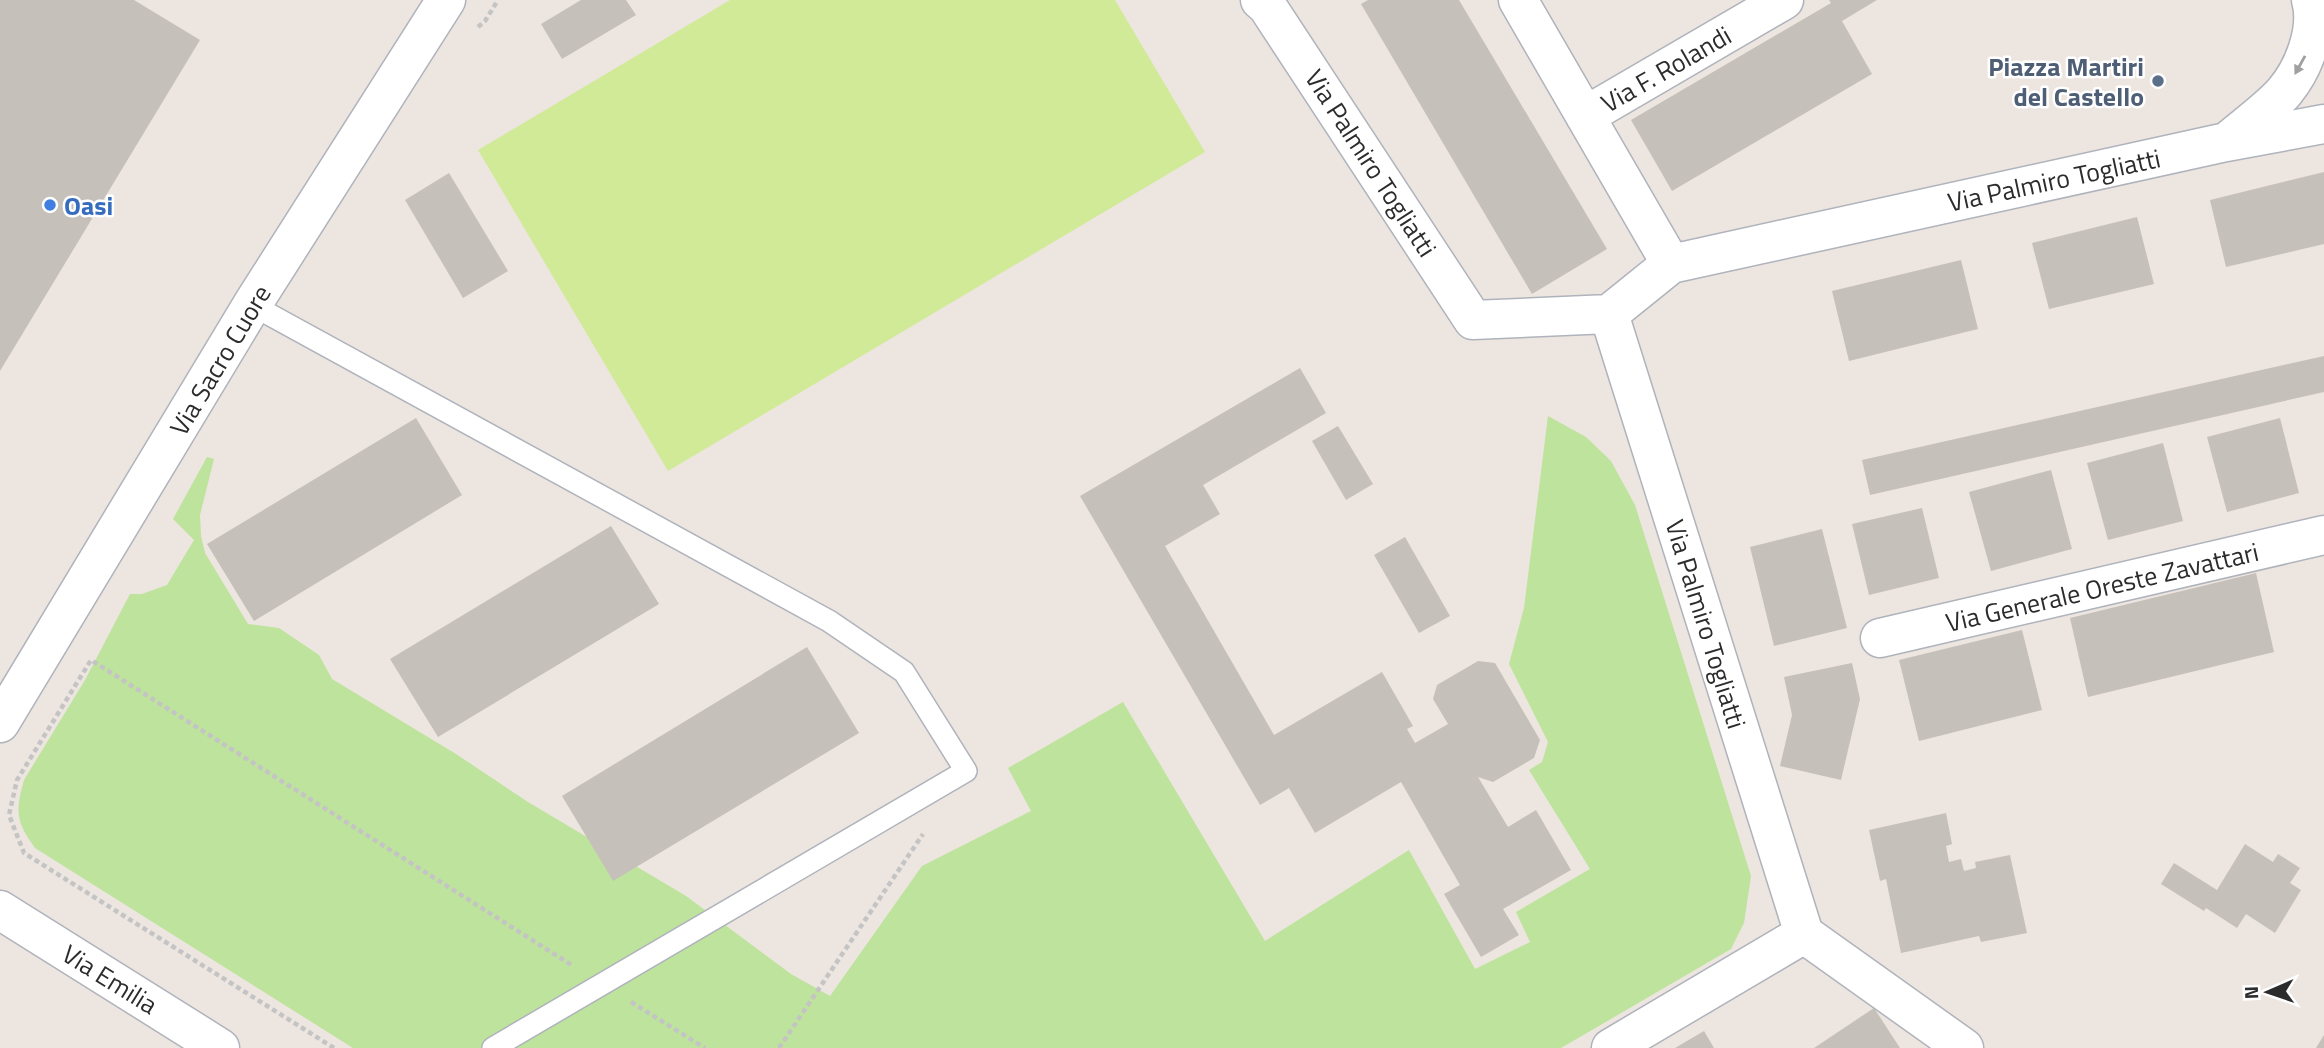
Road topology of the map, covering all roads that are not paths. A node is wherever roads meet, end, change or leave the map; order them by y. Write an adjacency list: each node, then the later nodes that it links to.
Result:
1 (446, 0): 10 (street, Via Sacro Cuore)
2 (1259, 0): 11 (street, Via Palmiro Togliatti)
3 (1518, 0): 6 (street, Via F. Rolandi)
4 (1784, 0): 6 (street, Via F. Rolandi)
5 (2311, 0): 8 (street, Via Palmiro Togliatti, one-way to 8)
6 (1585, 116): 9 (street, Via F. Rolandi)
7 (2324, 124): 8 (street, Via Palmiro Togliatti)
8 (2226, 142): 9 (street, Via Palmiro Togliatti)
9 (1671, 264): 11 (street, Via Palmiro Togliatti)
10 (253, 305): 14 (street, Via Sacro Cuore); 18 (lane)
11 (1609, 314): 16 (street, Via Palmiro Togliatti)
12 (2324, 535): 13 (street, Via Generale Oreste Zavattari)
13 (1880, 638)
14 (0, 723)
15 (0, 910): 17 (street, Via Emilia)
16 (1804, 934): 19 (street); 20 (street)
17 (220, 1048)
18 (493, 1048)
19 (1611, 1048)
20 (1964, 1048)

